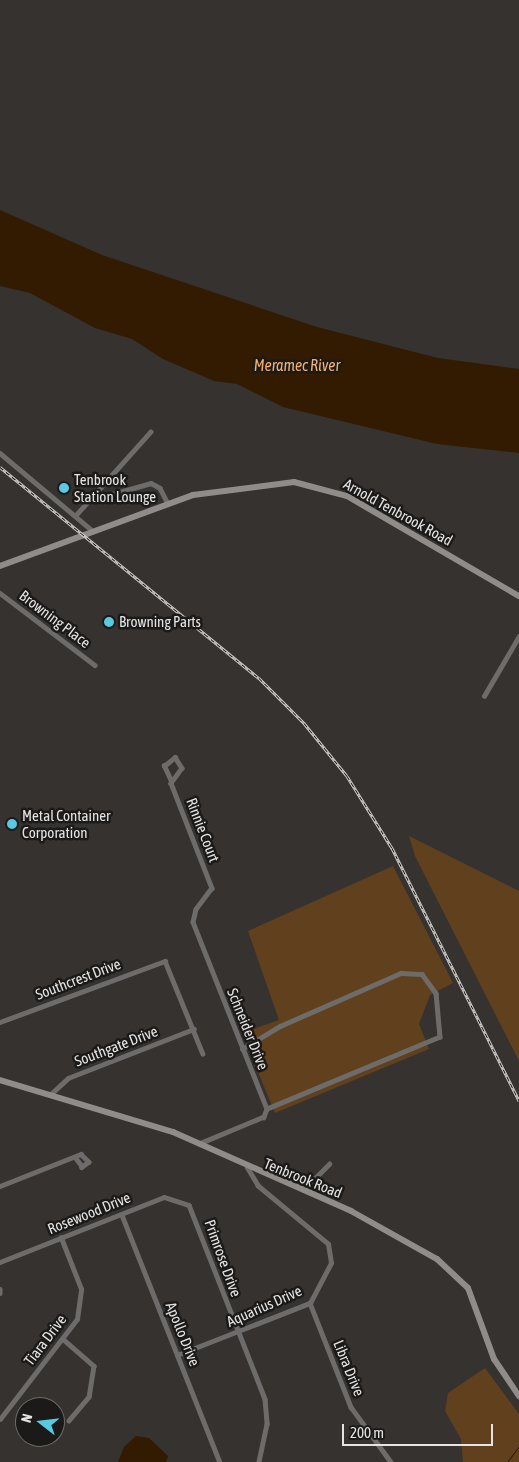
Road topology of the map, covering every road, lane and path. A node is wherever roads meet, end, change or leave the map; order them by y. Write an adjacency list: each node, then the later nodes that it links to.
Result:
1 (150, 432): 3 (street)
2 (0, 453): 5 (street)
3 (90, 500): 4 (street); 5 (street)
4 (168, 504): 6 (street, Arnold Tenbrook Road); 9 (street, Arnold Tenbrook Road)
5 (75, 516): 6 (street)
6 (93, 531): 7 (street, Arnold Tenbrook Road)
7 (0, 566)
8 (0, 593): 11 (street, Browning Place)
9 (519, 596)
10 (519, 636): 12 (street)
11 (95, 665)
12 (484, 696)
13 (171, 781): 13 (street, Rinnie Court); 14 (street, Rinnie Court)
14 (212, 888): 17 (street, Schneider Drive)
15 (0, 1022): 16 (street, Southcrest Drive)
16 (194, 1029): 18 (street); 20 (street, Southgate Drive)
17 (242, 1049): 21 (street, Schneider Drive); 21 (street)
18 (203, 1054)
19 (0, 1080): 20 (street, Tenbrook Road)
20 (52, 1094): 22 (street, Tenbrook Road)
21 (266, 1109): 22 (street)
22 (199, 1144): 25 (street, Tenbrook Road)
23 (76, 1159): 26 (street)
24 (329, 1164): 27 (street)
25 (247, 1168): 27 (street, Tenbrook Road); 32 (street, Aquarius Drive)
26 (0, 1186)
27 (303, 1190): 36 (street, Tenbrook Road)
28 (188, 1205): 29 (street, Rosewood Drive); 33 (street, Primrose Drive)
29 (122, 1215): 30 (street, Rosewood Drive); 35 (street, Apollo Drive)
30 (61, 1238): 31 (street, Rosewood Drive); 34 (street, Tiara Drive)
31 (0, 1262)
32 (310, 1303): 33 (street, Aquarius Drive); 41 (street, Libra Drive)
33 (236, 1333): 35 (street, Aquarius Drive); 40 (street, Primrose Drive)
34 (63, 1339): 37 (street, Tiara Drive); 38 (street)
35 (178, 1355): 39 (street, Apollo Drive)
36 (519, 1396)
37 (0, 1419)
38 (69, 1421)
39 (220, 1462)
40 (260, 1462)
41 (391, 1462)

